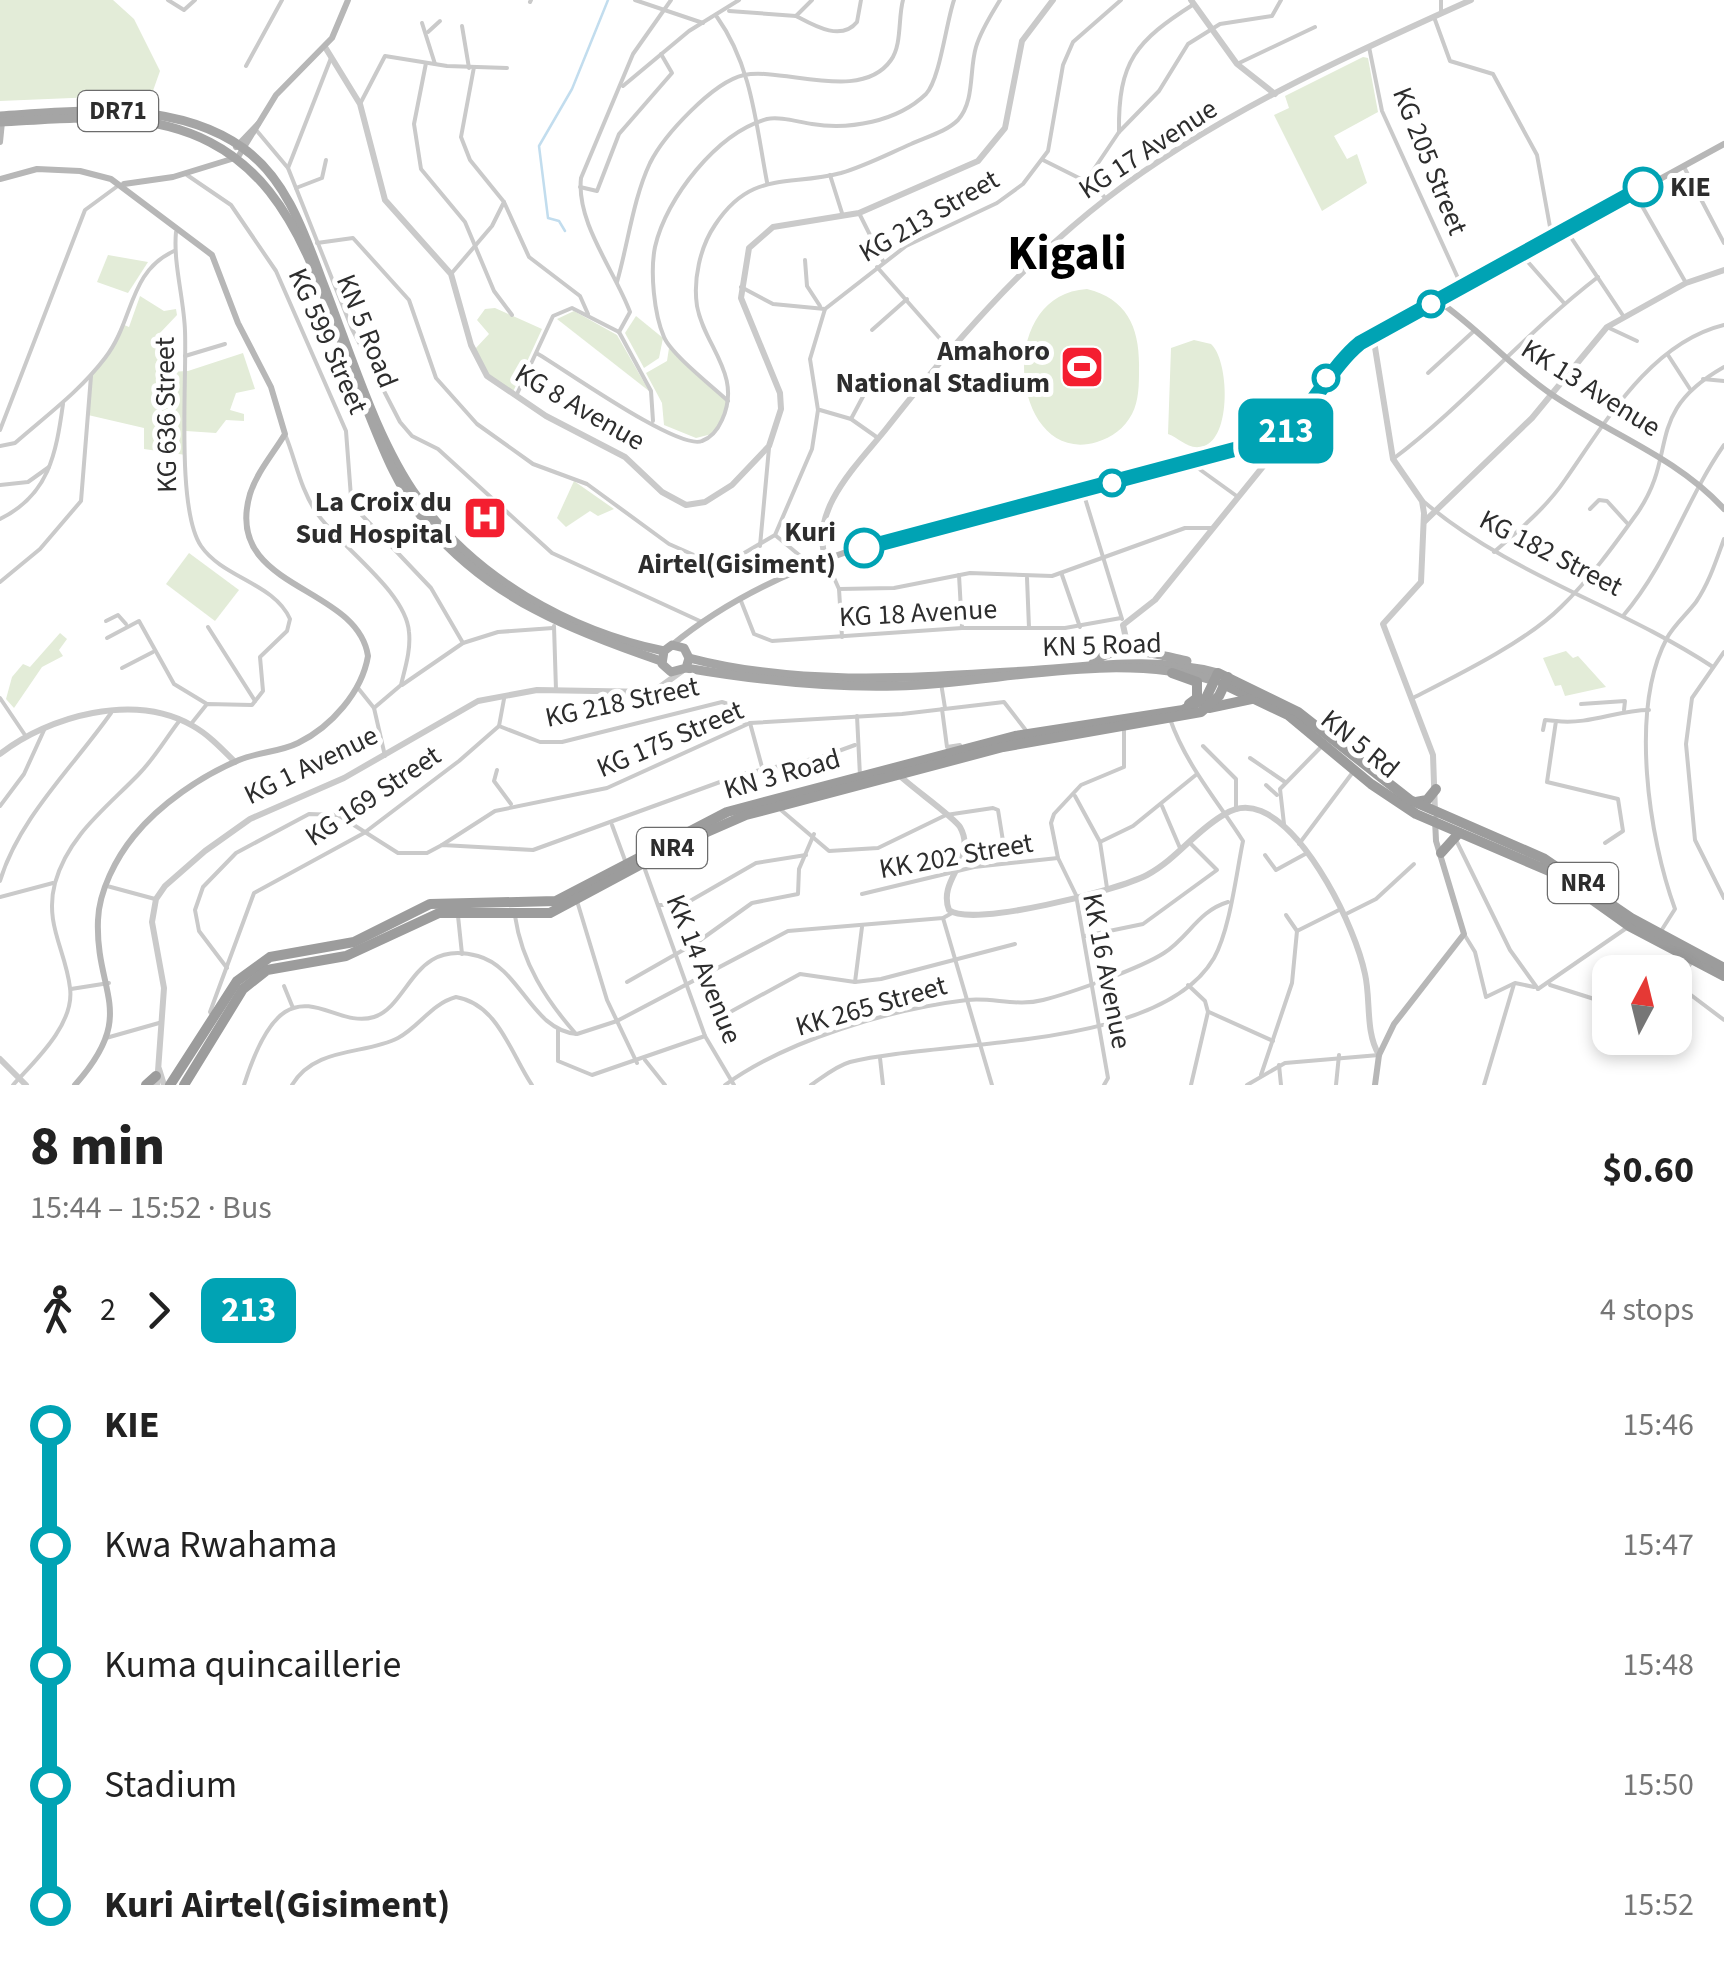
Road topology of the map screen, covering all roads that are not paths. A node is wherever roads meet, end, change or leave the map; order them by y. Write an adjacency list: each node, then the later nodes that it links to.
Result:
1 (168, 0): 2 (street)
2 (195, 0)
3 (282, 0): 38 (street)
4 (348, 0): 31 (main road)
5 (635, 0): 19 (street)
6 (671, 0): 19 (street)
7 (739, 0): 20 (street)
8 (812, 0): 22 (street)
9 (861, 0): 22 (street)
10 (903, 0): 41 (street)
11 (954, 0): 48 (street)
12 (1000, 0): 59 (street)
13 (1053, 0): 69 (street)
14 (1121, 0): 55 (street)
15 (1282, 0): 29 (street)
16 (1441, 0): 21 (street)
17 (1471, 0): 21 (street, KG 17 Avenue)
18 (1192, 2): 29 (street); 50 (street)
19 (663, 10): 26 (street); 43 (street)
20 (726, 11): 22 (street); 23 (street)
21 (1438, 15): 32 (street, KG 17 Avenue); 73 (street)
22 (796, 16)
23 (718, 17): 26 (street); 41 (street)
24 (440, 21): 30 (street)
25 (422, 24): 30 (street)
26 (702, 24): 33 (street)
27 (462, 26): 39 (street)
28 (1315, 27): 37 (street)
29 (1208, 28): 37 (street); 50 (street)
30 (428, 32): 36 (street)
31 (326, 47): 34 (street, KG 8 Avenue); 49 (main road)
32 (1369, 48): 44 (street, KG 17 Avenue); 89 (street, KG 205 Street)
33 (661, 54): 43 (street); 64 (street)
34 (331, 58): 46 (street, KG 8 Avenue); 57 (street)
35 (426, 63): 36 (street); 46 (street); 76 (street)
36 (435, 64): 39 (street)
37 (1236, 64): 42 (street)
38 (246, 66)
39 (471, 67): 40 (street); 68 (street)
40 (508, 68)
41 (745, 75): 48 (street); 86 (street)
42 (1259, 83): 44 (street); 45 (street)
43 (620, 88): 64 (street)
44 (1275, 94): 45 (street, KG 17 Avenue)
45 (1266, 100): 67 (street, KG 17 Avenue)
46 (360, 104): 84 (street, KG 8 Avenue)
47 (0, 120): 51 (main road); 53 (main road, KN 5 Road / DR71)
48 (758, 123): 62 (street); 119 (street)
49 (258, 127): 53 (main road); 57 (street)
50 (1120, 132): 61 (street)
51 (0, 142)
52 (1723, 147): 56 (main road)
53 (237, 152): 58 (main road); 81 (main road, KN 5 Road / DR71); 138 (main road, KN 5 Road / DR71)
54 (326, 160): 65 (street)
55 (1043, 160): 61 (street); 80 (street, KG 213 Street)
56 (1683, 166): 66 (main road); 74 (street)
57 (288, 168): 65 (street)
58 (184, 173): 63 (main road); 179 (street, KG 599 Street)
59 (830, 176): 62 (street); 70 (street)
60 (0, 179): 63 (main road)
61 (1086, 181): 67 (street)
62 (767, 182): 119 (street)
63 (123, 184): 72 (main road); 125 (street)
64 (580, 187): 86 (street)
65 (296, 188): 75 (street)
66 (1634, 192): 71 (main road); 87 (street)
67 (1106, 199): 105 (street, KG 17 Avenue)
68 (504, 202): 76 (street); 94 (street)
69 (859, 213): 70 (street); 80 (street)
70 (843, 218): 88 (street)
71 (1566, 230): 73 (main road); 85 (street)
72 (176, 232): 77 (street, KG 636 Street); 127 (main road)
73 (1552, 238): 78 (main road)
74 (1724, 242)
75 (317, 243): 81 (street); 153 (street)
76 (477, 245): 84 (street); 95 (street)
77 (174, 250): 107 (street, KG 636 Street); 112 (street)
78 (1521, 254): 89 (main road); 92 (street)
79 (805, 260): 93 (street)
80 (882, 261): 82 (street, KG 213 Street)
81 (322, 267): 138 (main road, KN 5 Road / DR71); 168 (street)
82 (876, 267): 90 (street); 93 (street, KG 213 Street)
83 (1724, 270): 87 (street)
84 (451, 274): 118 (street, KG 8 Avenue)
85 (1598, 278): 92 (street); 96 (street)
86 (618, 282): 101 (street)
87 (1686, 282): 96 (street)
88 (740, 286): 93 (street); 130 (street, KG 8 Avenue)
89 (1462, 287): 91 (main road)
90 (907, 299): 99 (street); 105 (street)
91 (1438, 300): 100 (main road, KK 13 Avenue); 102 (main road)
92 (1565, 304): 109 (street)
93 (823, 307): 121 (street)
94 (588, 314): 101 (street); 106 (street)
95 (512, 315)
96 (1624, 316): 98 (street)
97 (1724, 324): 108 (street)
98 (1607, 328): 103 (street); 117 (street)
99 (872, 330)
100 (1475, 330): 109 (main road, KK 13 Avenue); 111 (street)
101 (619, 332): 123 (street)
102 (1373, 335): 126 (main road); 134 (street, KG 182 Street)
103 (1637, 341)
104 (225, 344): 107 (street)
105 (950, 350): 128 (street, KG 17 Avenue)
106 (538, 354): 118 (street); 123 (street)
107 (185, 356): 201 (street, KG 636 Street)
108 (1668, 356): 115 (street); 124 (street)
109 (1504, 360): 117 (main road, KK 13 Avenue); 134 (street)
110 (1724, 367): 113 (street)
111 (1428, 372)
112 (91, 375): 120 (street); 161 (street)
113 (1704, 379): 114 (street); 115 (street)
114 (1724, 381)
115 (1690, 389): 132 (street)
116 (881, 394): 122 (street)
117 (1552, 395): 124 (main road, KK 13 Avenue); 146 (street)
118 (515, 397): 133 (street, KG 8 Avenue)
119 (728, 401): 123 (street)
120 (62, 404): 129 (street); 136 (street)
121 (818, 410): 122 (street); 151 (street)
122 (852, 420): 128 (street)
123 (653, 421)
124 (1601, 425): 132 (main road, KK 13 Avenue); 154 (street)
125 (0, 430)
126 (1285, 432): 135 (main road); 142 (street)
127 (285, 434): 193 (street); 195 (main road)
128 (878, 438): 155 (street, KG 17 Avenue)
129 (0, 446)
130 (769, 446): 133 (street, KG 8 Avenue); 137 (street)
131 (1724, 447): 139 (street)
132 (1657, 456): 139 (main road, KK 13 Avenue); 149 (street)
133 (758, 458): 137 (street)
134 (1393, 459): 143 (street, KG 182 Street)
135 (1192, 462): 141 (main road); 142 (street)
136 (52, 464): 140 (street); 147 (street)
137 (766, 465): 153 (street)
138 (403, 482): 169 (main road, KN 5 Road / DR71); 181 (main road, KN 5 Road / DR71)
139 (1699, 484): 145 (main road, KK 13 Avenue); 165 (street)
140 (0, 485)
141 (1082, 490): 155 (main road); 156 (street)
142 (1238, 497): 150 (street)
143 (1422, 501): 146 (street, KG 182 Street); 148 (street)
144 (1590, 509): 149 (street)
145 (1724, 509)
146 (1434, 511): 148 (street); 154 (street, KG 182 Street)
147 (0, 519)
148 (1424, 522): 200 (street)
149 (1628, 524): 163 (street)
150 (1211, 528): 156 (street); 167 (street)
151 (775, 535): 153 (street); 157 (street)
152 (1724, 539): 178 (street)
153 (760, 546)
154 (1494, 552): 163 (street, KG 182 Street)
155 (826, 559): 157 (main road); 162 (street)
156 (1104, 560): 158 (street); 167 (street)
157 (810, 564): 164 (main road)
158 (1062, 574): 160 (street); 171 (street)
159 (960, 575): 160 (street); 162 (street); 173 (street)
160 (1027, 578): 174 (street)
161 (0, 582)
162 (839, 589): 176 (street)
163 (1571, 595): 165 (street, KG 182 Street); 200 (street)
164 (741, 602): 168 (main road); 176 (street, KG 18 Avenue)
165 (1623, 616): 178 (street, KG 182 Street)
166 (106, 620): 170 (street)
167 (1122, 621): 171 (street, KG 18 Avenue); 182 (street)
168 (702, 622): 175 (main road)
169 (554, 625): 179 (street); 181 (main road, KN 5 Road / DR71); 196 (street)
170 (127, 626): 177 (street); 180 (street)
171 (1080, 627): 174 (street, KG 18 Avenue)
172 (208, 628): 201 (street)
173 (962, 628): 174 (street, KG 18 Avenue); 176 (street, KG 18 Avenue)
174 (1029, 629)
175 (688, 632): 181 (main road); 184 (main road)
176 (842, 637)
177 (107, 638)
178 (1667, 639): 186 (street, KG 182 Street); 209 (street)
179 (463, 642): 193 (street)
180 (155, 651): 187 (street); 202 (street)
181 (665, 652): 184 (main road, DR71); 189 (main road)
182 (1129, 652): 185 (main road); 188 (main road)
183 (1724, 652): 186 (street)
184 (686, 662): 185 (main road, KN 5 Road); 189 (main road); 192 (main road, KN 5 Road); 194 (street)
185 (1093, 663): 188 (main road, KN 5 Road)
186 (1713, 666): 280 (street)
187 (122, 668)
188 (1203, 669): 191 (main road, KN 5 Road)
189 (667, 670): 194 (street)
190 (1172, 672): 191 (main road); 192 (main road, KN 5 Road); 207 (highway)
191 (1222, 679): 199 (highway, KN 5 Road / NR4); 205 (highway); 207 (highway); 242 (highway, KN 5 Road / NR4)
192 (941, 683): 206 (street)
193 (401, 685): 204 (street)
194 (666, 686): 196 (street, KG 1 Avenue)
195 (357, 687): 204 (street); 230 (main road)
196 (556, 690): 197 (street, KG 1 Avenue)
197 (504, 694): 218 (street); 228 (street, KG 1 Avenue)
198 (0, 698): 221 (street)
199 (1257, 698): 205 (highway, KN 3 Road); 223 (highway, KN 5 Rd / NR4)
200 (1410, 700): 239 (street)
201 (255, 701): 202 (street)
202 (206, 704): 215 (street)
203 (1581, 704): 208 (street)
204 (374, 708): 228 (street)
205 (1208, 708): 212 (highway, KN 3 Road / NR4)
206 (943, 709): 211 (street, KG 175 Street); 222 (street, KG 175 Street); 226 (street)
207 (1182, 710): 222 (highway, KN 3 Road / NR4)
208 (1624, 710): 209 (street); 214 (street)
209 (1650, 710): 294 (street)
210 (111, 712): 213 (street); 217 (street); 273 (street)
211 (857, 716): 216 (street, KG 175 Street); 224 (street)
212 (1170, 719): 219 (highway, KN 3 Road / NR4); 234 (street)
213 (180, 720): 215 (street); 274 (street)
214 (1556, 721): 220 (street); 259 (street)
215 (191, 724): 230 (street)
216 (748, 724): 218 (street, KG 218 Street); 231 (street); 243 (street, KG 175 Street)
217 (46, 726): 221 (street); 244 (street)
218 (499, 726): 254 (street, KG 169 Street)
219 (1124, 729): 222 (highway, KN 3 Road / NR4); 241 (street)
220 (1542, 730)
221 (25, 735): 227 (street)
222 (1029, 737): 226 (highway, KN 3 Road / NR4); 235 (highway, KN 3 Road / NR4)
223 (1324, 744): 233 (highway, KN 5 Rd / NR4); 237 (street)
224 (856, 745): 231 (street); 236 (street)
225 (1203, 746): 247 (street)
226 (961, 749): 236 (highway, KN 3 Road / NR4)
227 (0, 754)
228 (385, 756): 281 (street, KG 1 Avenue)
229 (1250, 758): 237 (street)
230 (235, 762): 275 (main road)
231 (763, 768): 252 (street)
232 (497, 770): 243 (street)
233 (1354, 770): 251 (highway, KN 5 Rd / NR4); 261 (street)
234 (1198, 774): 245 (street); 248 (street)
235 (898, 775): 246 (highway, KN 3 Road / NR4); 249 (street)
236 (860, 776): 250 (highway, KN 3 Road / NR4)
237 (1285, 782): 240 (street)
238 (1266, 785): 240 (street)
239 (1436, 789): 242 (highway); 251 (street)
240 (1278, 795): 253 (street)
241 (1075, 796): 258 (street); 268 (street, KK 16 Avenue)
242 (1415, 802): 251 (highway, KN 5 Rd / NR4)
243 (512, 804): 262 (street, KG 175 Street)
244 (0, 806)
245 (1162, 806): 258 (street); 263 (street)
246 (778, 807): 250 (highway, KN 3 Road / NR4); 256 (street)
247 (1236, 810): 248 (street); 253 (street)
248 (1226, 813): 260 (street); 283 (street)
249 (946, 814): 256 (street); 257 (street); 272 (street)
250 (730, 816): 269 (highway, KN 3 Road / NR4); 270 (highway, KN 3 Road / NR4)
251 (1435, 818): 255 (highway, NR4); 267 (main road); 294 (highway, NR4)
252 (612, 825): 262 (street); 269 (street)
253 (1285, 829): 261 (street)
254 (364, 833): 262 (street); 302 (street, KG 169 Street); 302 (street)
255 (1461, 833): 267 (highway); 291 (highway, NR4); 315 (street)
256 (814, 834): 265 (street)
257 (1003, 840)
258 (1100, 842): 276 (street)
259 (1605, 843)
260 (1191, 844): 263 (street); 295 (street)
261 (1299, 844): 264 (street)
262 (442, 845)
263 (1181, 852): 276 (street)
264 (1307, 853): 266 (street); 286 (street)
265 (806, 855): 284 (street); 298 (street)
266 (1265, 855)
267 (1437, 855): 293 (main road)
268 (1058, 858): 272 (street, KK 202 Street); 278 (street, KK 16 Avenue)
269 (626, 863): 322 (highway, KN 3 Road / NR4)
270 (643, 864): 282 (highway, KN 3 Road / NR4); 284 (street, KK 14 Avenue)
271 (1414, 864): 286 (street)
272 (956, 872): 277 (street, KK 202 Street); 287 (street)
273 (0, 882)
274 (55, 882): 279 (street); 316 (street)
275 (107, 886): 281 (street); 309 (main road)
276 (1106, 890): 278 (street)
277 (862, 894)
278 (1076, 895): 287 (street); 295 (street, KK 16 Avenue)
279 (0, 897)
280 (1724, 898)
281 (156, 900): 325 (street)
282 (577, 901): 289 (highway, KN 3 Road / NR4); 324 (street)
283 (1228, 902): 308 (street, KK 265 Street); 314 (street)
284 (655, 906): 298 (street, KK 14 Avenue)
285 (456, 911): 289 (highway, KN 3 Road / NR4); 297 (street); 322 (highway, KN 3 Road / NR4)
286 (1343, 912): 292 (street); 334 (street)
287 (948, 913): 290 (street); 299 (street)
288 (1286, 915): 292 (street)
289 (515, 916): 328 (street)
290 (862, 926): 305 (street); 307 (street)
291 (1629, 926): 300 (highway, NR4); 312 (street)
292 (1297, 931): 331 (street)
293 (1464, 934): 310 (street); 334 (main road)
294 (1659, 935): 303 (highway, NR4)
295 (1084, 936): 308 (street, KK 16 Avenue)
296 (1015, 944): 299 (street)
297 (462, 954): 320 (street); 327 (street)
298 (674, 955): 306 (street); 311 (street, KK 14 Avenue)
299 (954, 959): 307 (street); 319 (street)
300 (1694, 960): 301 (street); 304 (highway, NR4)
301 (1692, 962)
302 (227, 968): 322 (street, KG 169 Street)
303 (1724, 968)
304 (1724, 976)
305 (696, 978): 307 (street); 311 (street)
306 (628, 982)
307 (855, 982)
308 (1088, 982): 319 (street, KK 265 Street); 326 (street, KK 16 Avenue)
309 (109, 983): 316 (street); 330 (main road)
310 (1514, 983): 315 (street); 363 (street)
311 (686, 984): 324 (street); 329 (street, KK 14 Avenue)
312 (1550, 985): 315 (street); 318 (street)
313 (284, 986): 320 (street)
314 (1188, 986): 321 (street); 326 (street)
315 (1538, 989)
316 (71, 990): 342 (street)
317 (1692, 996): 323 (street)
318 (1592, 998)
319 (969, 999): 332 (street); 344 (street, KK 265 Street)
320 (293, 1008): 349 (street)
321 (1208, 1012): 331 (street); 358 (street)
322 (217, 1019): 339 (highway, KN 3 Road / NR4)
323 (1724, 1020)
324 (617, 1021): 328 (street); 338 (street)
325 (161, 1022): 330 (street); 343 (street)
326 (1097, 1024): 332 (street); 357 (street, KK 16 Avenue)
327 (558, 1030): 328 (street); 338 (street)
328 (577, 1034)
329 (704, 1036): 337 (street); 344 (street, KK 14 Avenue)
330 (106, 1038): 346 (main road)
331 (1272, 1041): 341 (street)
332 (980, 1043): 335 (street); 356 (street)
333 (1339, 1056): 334 (street); 340 (street); 361 (street)
334 (1378, 1056): 362 (main road)
335 (880, 1058): 354 (street); 355 (street)
336 (0, 1060): 342 (street)
337 (646, 1060): 338 (street); 352 (street)
338 (636, 1063)
339 (190, 1065): 343 (highway, NR4); 348 (highway, NR4)
340 (1278, 1065): 341 (street); 360 (street)
341 (1262, 1075): 359 (street)
342 (16, 1082): 345 (street)
343 (162, 1083): 347 (highway)
344 (732, 1083): 353 (street, KK 265 Street)
345 (26, 1085)
346 (75, 1085)
347 (146, 1085)
348 (184, 1085)
349 (244, 1085)
350 (292, 1085): 351 (street)
351 (532, 1085)
352 (665, 1085)
353 (724, 1085)
354 (811, 1085)
355 (883, 1085)
356 (992, 1085)
357 (1104, 1085)
358 (1191, 1085)
359 (1247, 1085)
360 (1280, 1085)
361 (1336, 1085)
362 (1374, 1085)
363 (1484, 1085)

